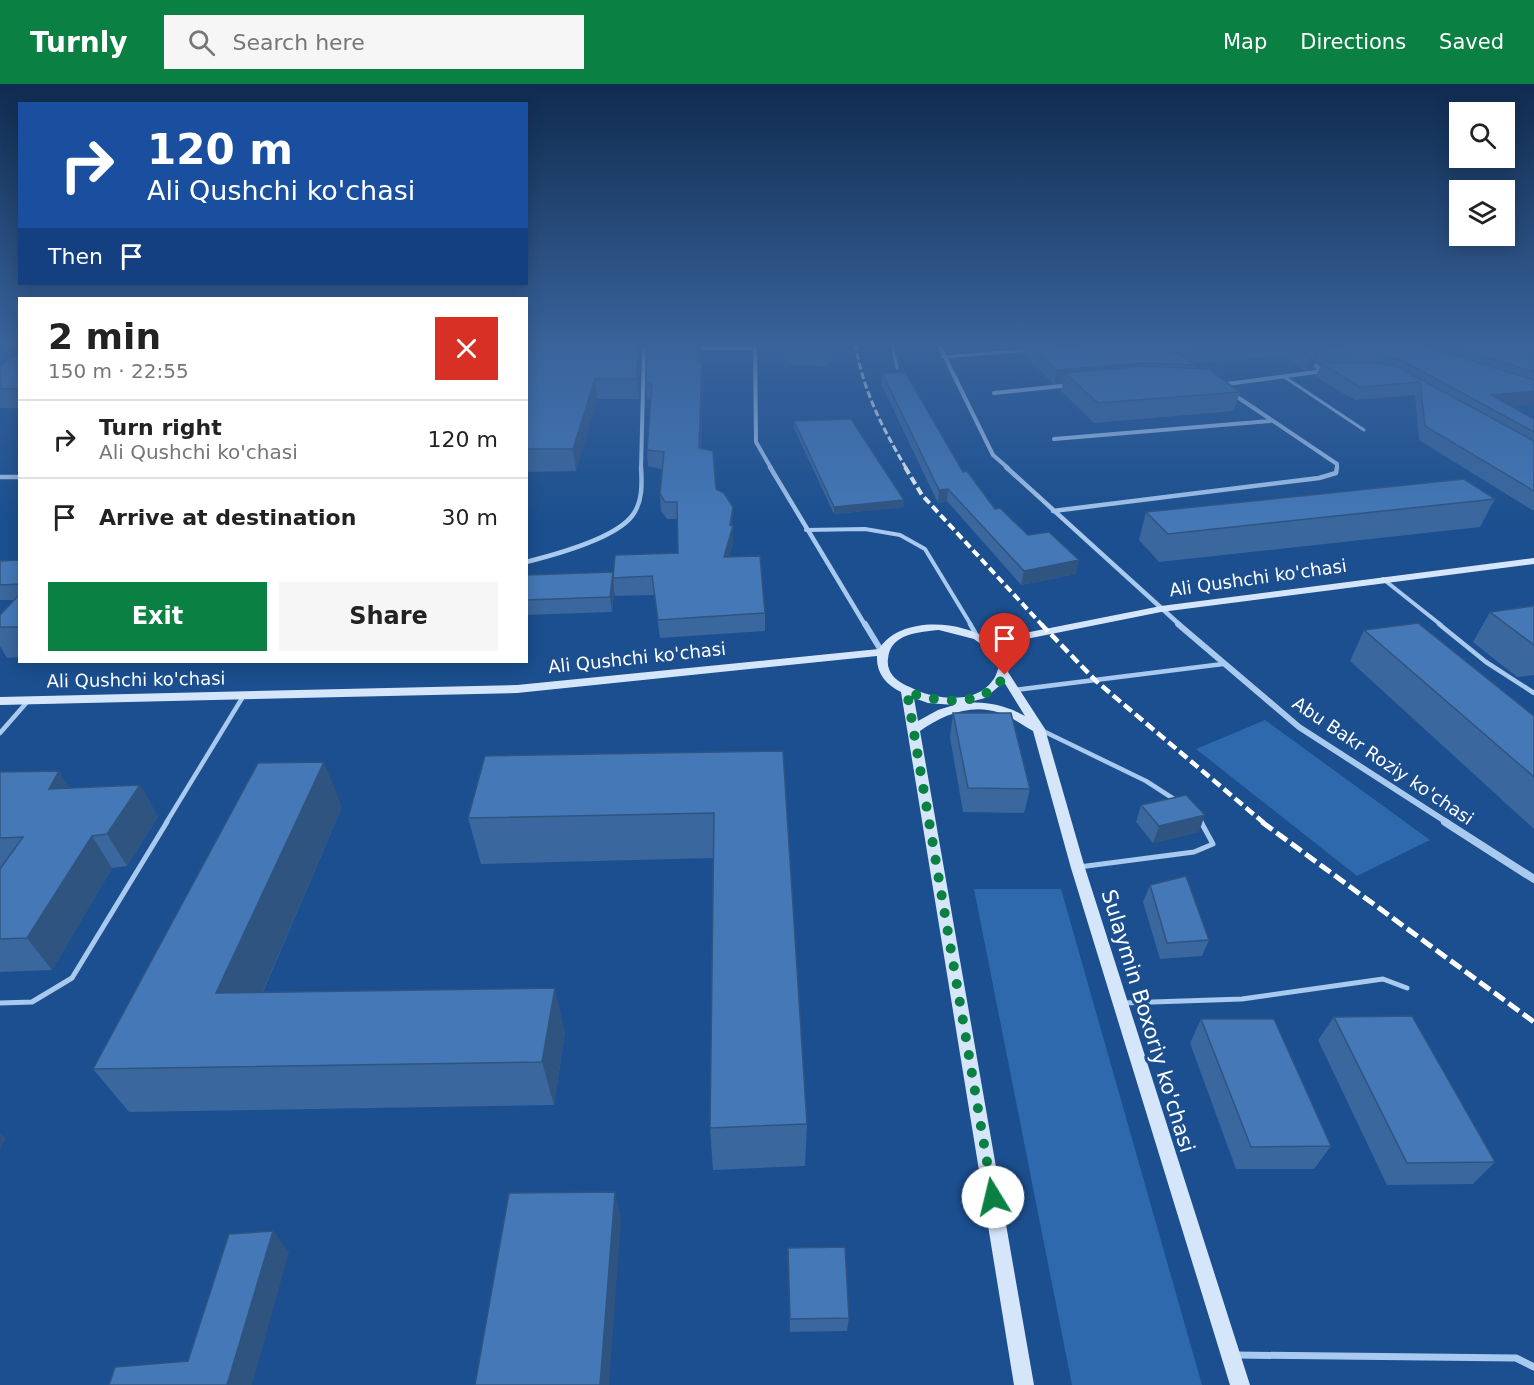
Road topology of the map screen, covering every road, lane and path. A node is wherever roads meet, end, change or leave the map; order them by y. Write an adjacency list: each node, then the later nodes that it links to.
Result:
1 (642, 404): 13 (street)
2 (755, 404): 12 (street)
3 (967, 404): 11 (street, Abu Bakr Roziy ko'chasi)
4 (1246, 404): 6 (street)
5 (1325, 404): 7 (lane)
6 (1270, 421): 8 (street); 11 (street)
7 (1364, 430)
8 (1054, 439)
9 (0, 477): 10 (street)
10 (18, 477)
11 (1053, 511): 16 (street, Abu Bakr Roziy ko'chasi)
12 (806, 530): 17 (lane); 19 (street)
13 (528, 561)
14 (1534, 561): 15 (main road, Ali Qushchi ko'chasi)
15 (1383, 579): 16 (main road, Ali Qushchi ko'chasi); 24 (lane)
16 (1161, 609): 18 (main road, Ali Qushchi ko'chasi); 20 (street, Abu Bakr Roziy ko'chasi)
17 (977, 636): 18 (main road); 19 (main road)
18 (989, 643): 21 (main road)
19 (882, 652): 23 (main road); 25 (main road, Ali Qushchi ko'chasi)
20 (1223, 664): 22 (lane); 34 (street, Abu Bakr Roziy ko'chasi)
21 (1005, 675): 22 (main road, Sulaymin Boxoriy ko'chasi); 23 (main road)
22 (1013, 690): 29 (main road, Sulaymin Boxoriy ko'chasi)
23 (907, 692): 28 (main road)
24 (1534, 693)
25 (244, 695): 26 (main road, Ali Qushchi ko'chasi); 36 (lane)
26 (28, 700): 27 (main road, Ali Qushchi ko'chasi); 30 (lane)
27 (0, 701)
28 (914, 729): 29 (main road); 40 (main road)
29 (1039, 729): 31 (lane); 33 (main road, Sulaymin Boxoriy ko'chasi)
30 (0, 733)
31 (1180, 803)
32 (1197, 813): 33 (lane)
33 (1078, 868): 37 (main road, Sulaymin Boxoriy ko'chasi)
34 (1534, 879)
35 (1407, 988): 37 (lane)
36 (0, 1003)
37 (1120, 1003): 38 (main road, Sulaymin Boxoriy ko'chasi)
38 (1230, 1355): 39 (lane); 41 (main road, Sulaymin Boxoriy ko'chasi)
39 (1534, 1367)
40 (1024, 1385)
41 (1240, 1385)

